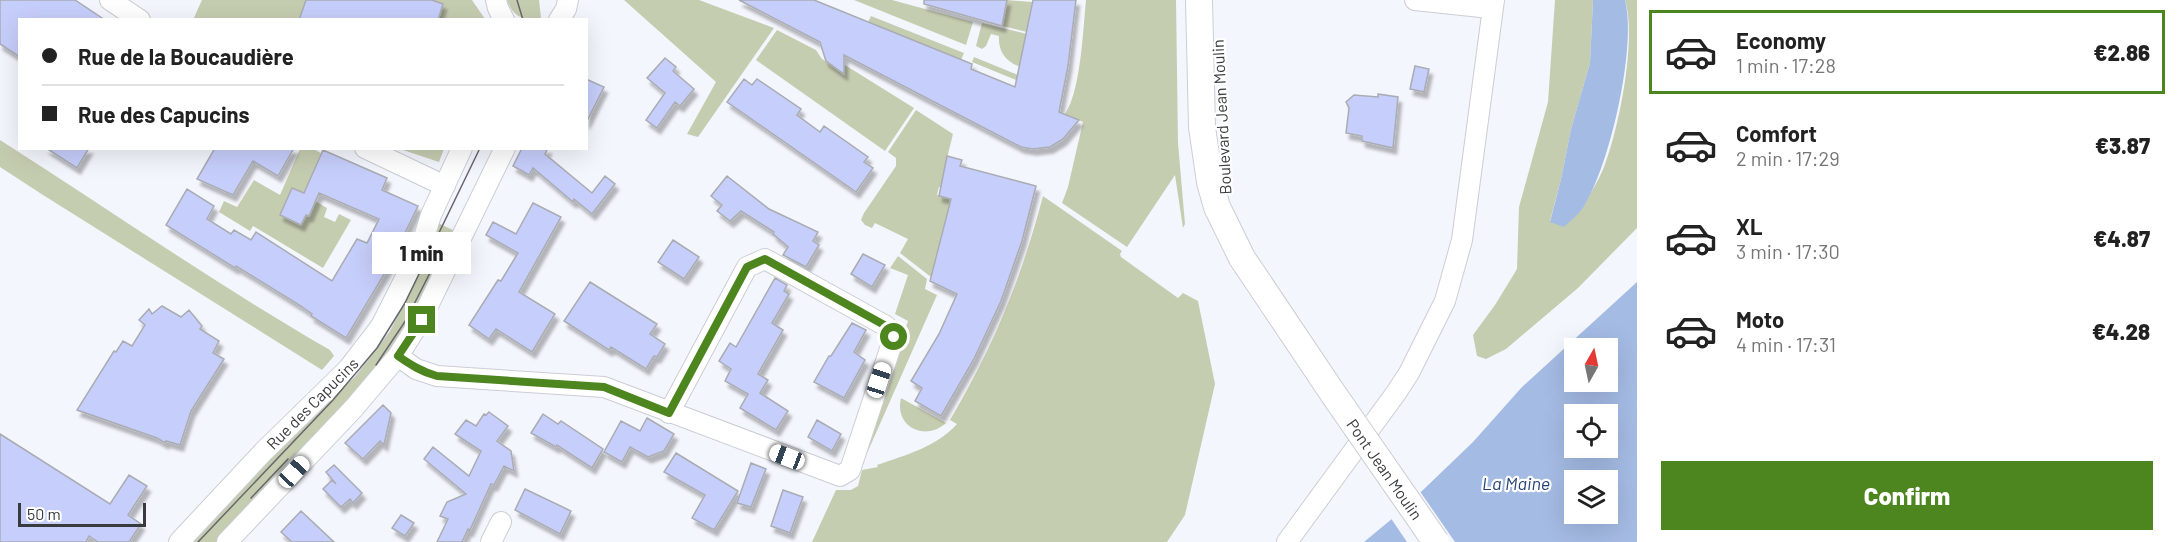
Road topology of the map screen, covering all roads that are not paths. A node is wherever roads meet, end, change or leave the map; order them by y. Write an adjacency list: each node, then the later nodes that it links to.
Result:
1 (111, 0): 8 (street)
2 (496, 0): 9 (street)
3 (568, 0): 10 (street)
4 (1199, 0): 15 (main road, Boulevard Jean Moulin)
5 (1216, 0): 15 (main road, Boulevard Jean Moulin)
6 (1415, 0): 7 (street)
7 (1494, 3): 23 (street)
8 (138, 18)
9 (503, 18)
10 (560, 18)
11 (369, 150): 14 (street)
12 (461, 150): 14 (street, Rue des Capucins)
13 (504, 150): 16 (street, Rue des Capucins)
14 (445, 186): 21 (street, Rue des Capucins)
15 (1230, 234): 17 (main road, Boulevard Jean Moulin)
16 (398, 356): 18 (street); 20 (street, Rue des Capucins)
17 (1334, 395): 24 (main road, Pont Jean Moulin, bridge)
18 (669, 413): 18 (street)
19 (501, 522): 22 (street)
20 (234, 540)
21 (179, 542)
22 (491, 542)
23 (1287, 542)
24 (1436, 542)

